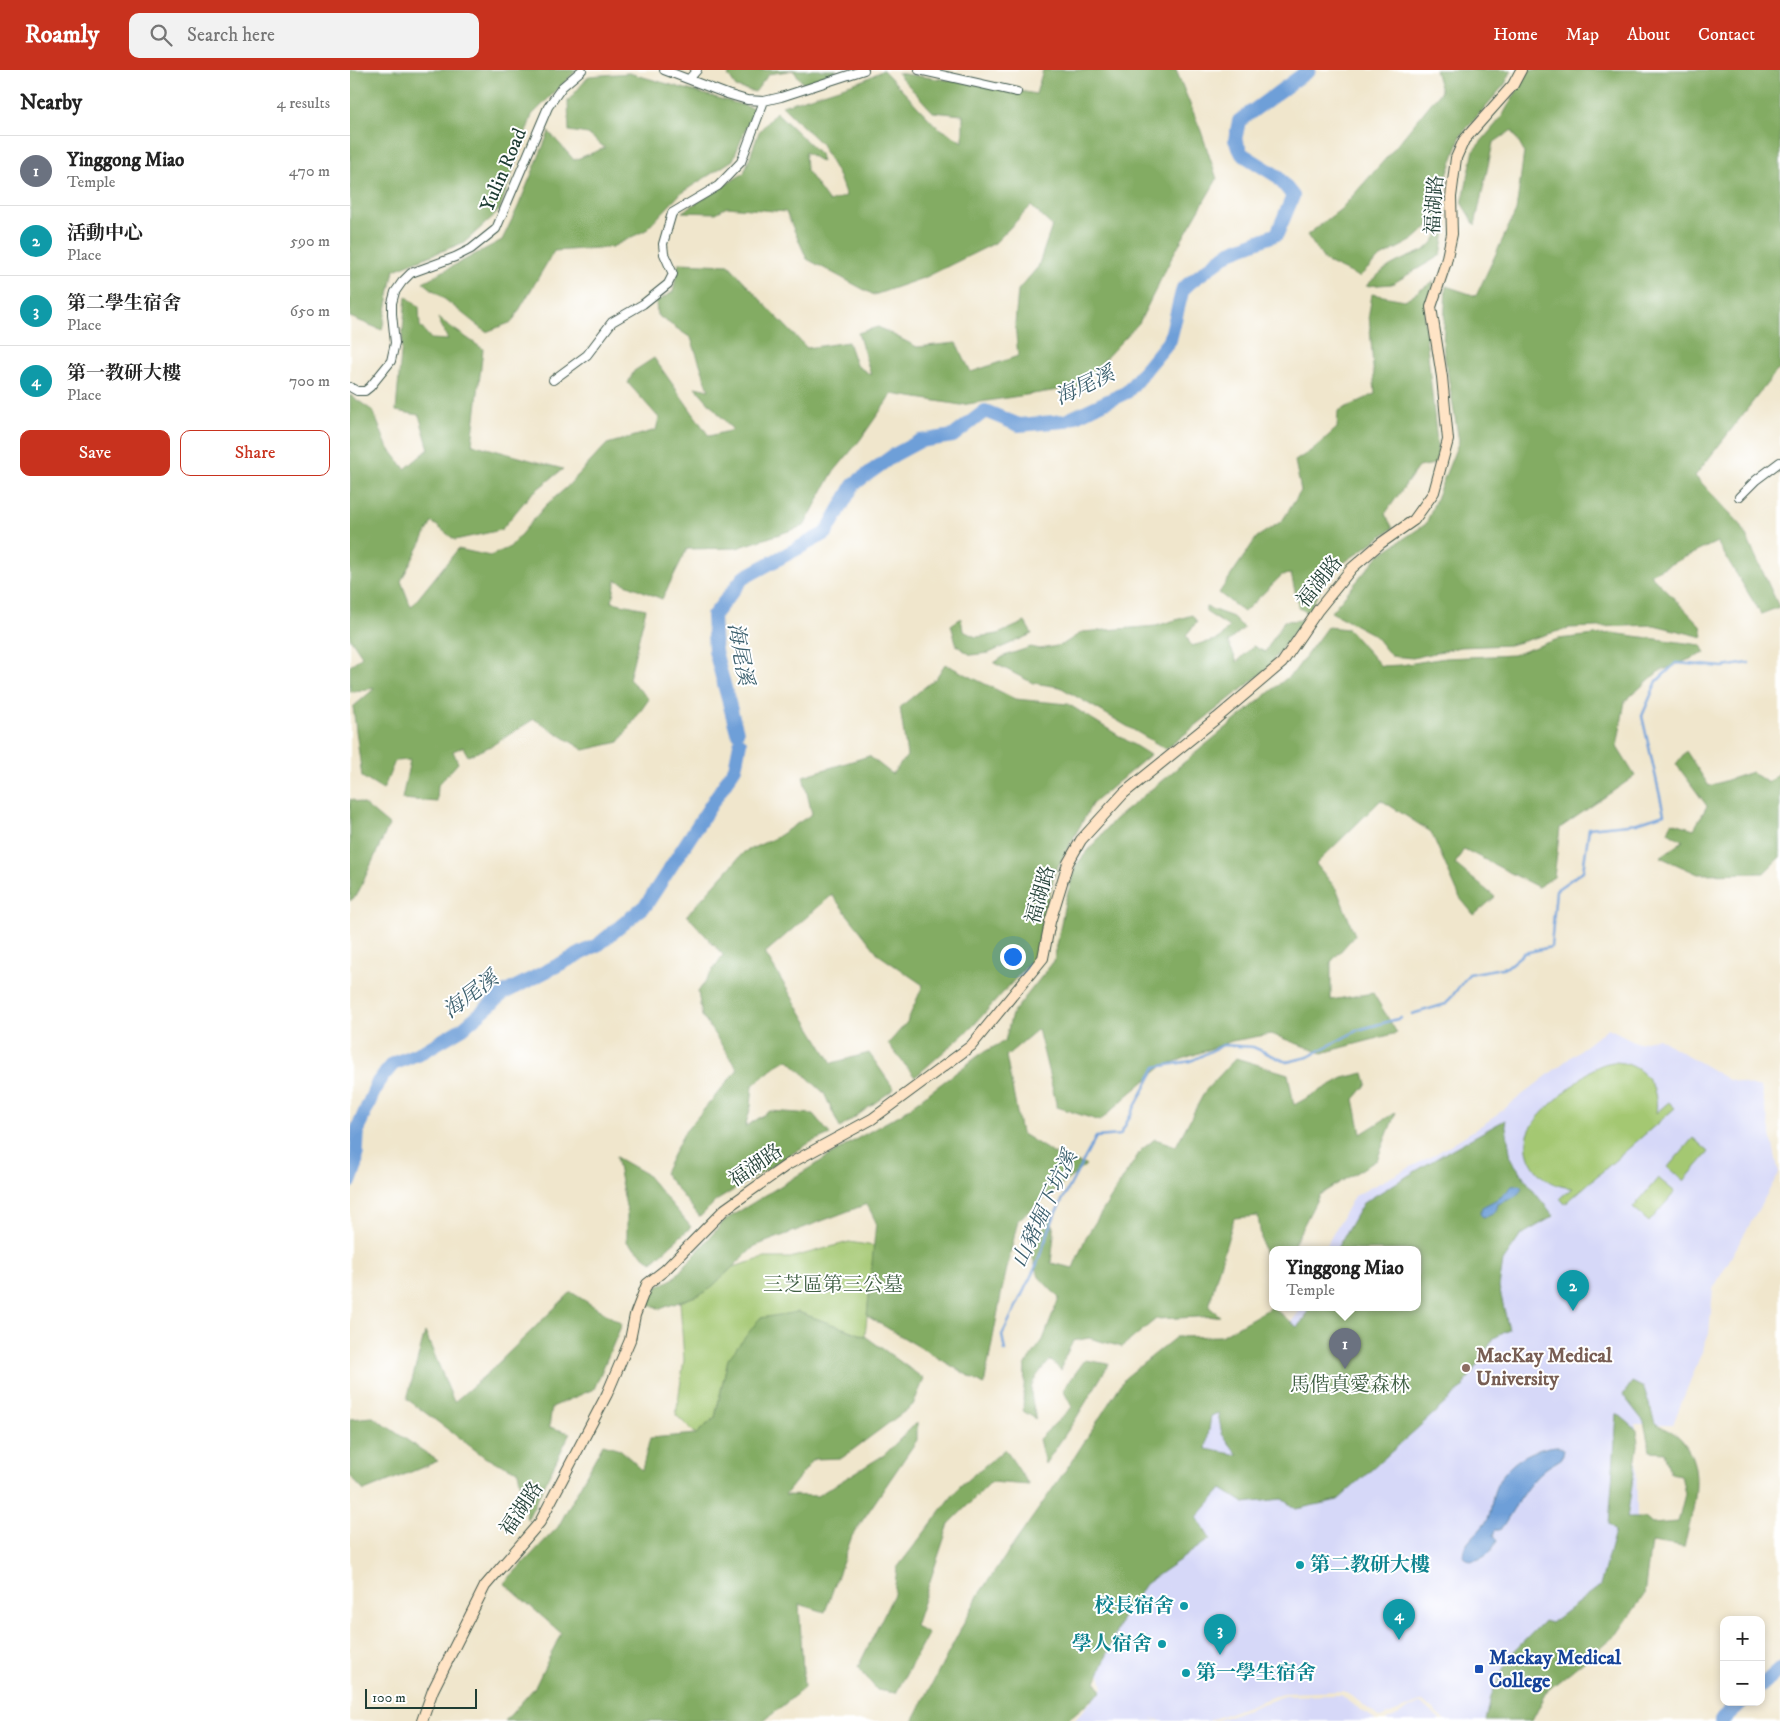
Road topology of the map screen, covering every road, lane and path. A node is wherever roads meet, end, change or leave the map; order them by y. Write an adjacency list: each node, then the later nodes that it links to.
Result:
1 (582, 70): 11 (street, Yulin Road)
2 (664, 70): 7 (street)
3 (697, 70): 7 (street)
4 (864, 70): 9 (street)
5 (919, 70): 8 (street)
6 (1521, 70): 14 (street, 福湖路)
7 (689, 78): 9 (street)
8 (1017, 92)
9 (764, 101): 10 (street)
10 (554, 380)
11 (350, 387)
12 (1780, 462): 13 (street)
13 (1739, 497)
14 (422, 1721)

